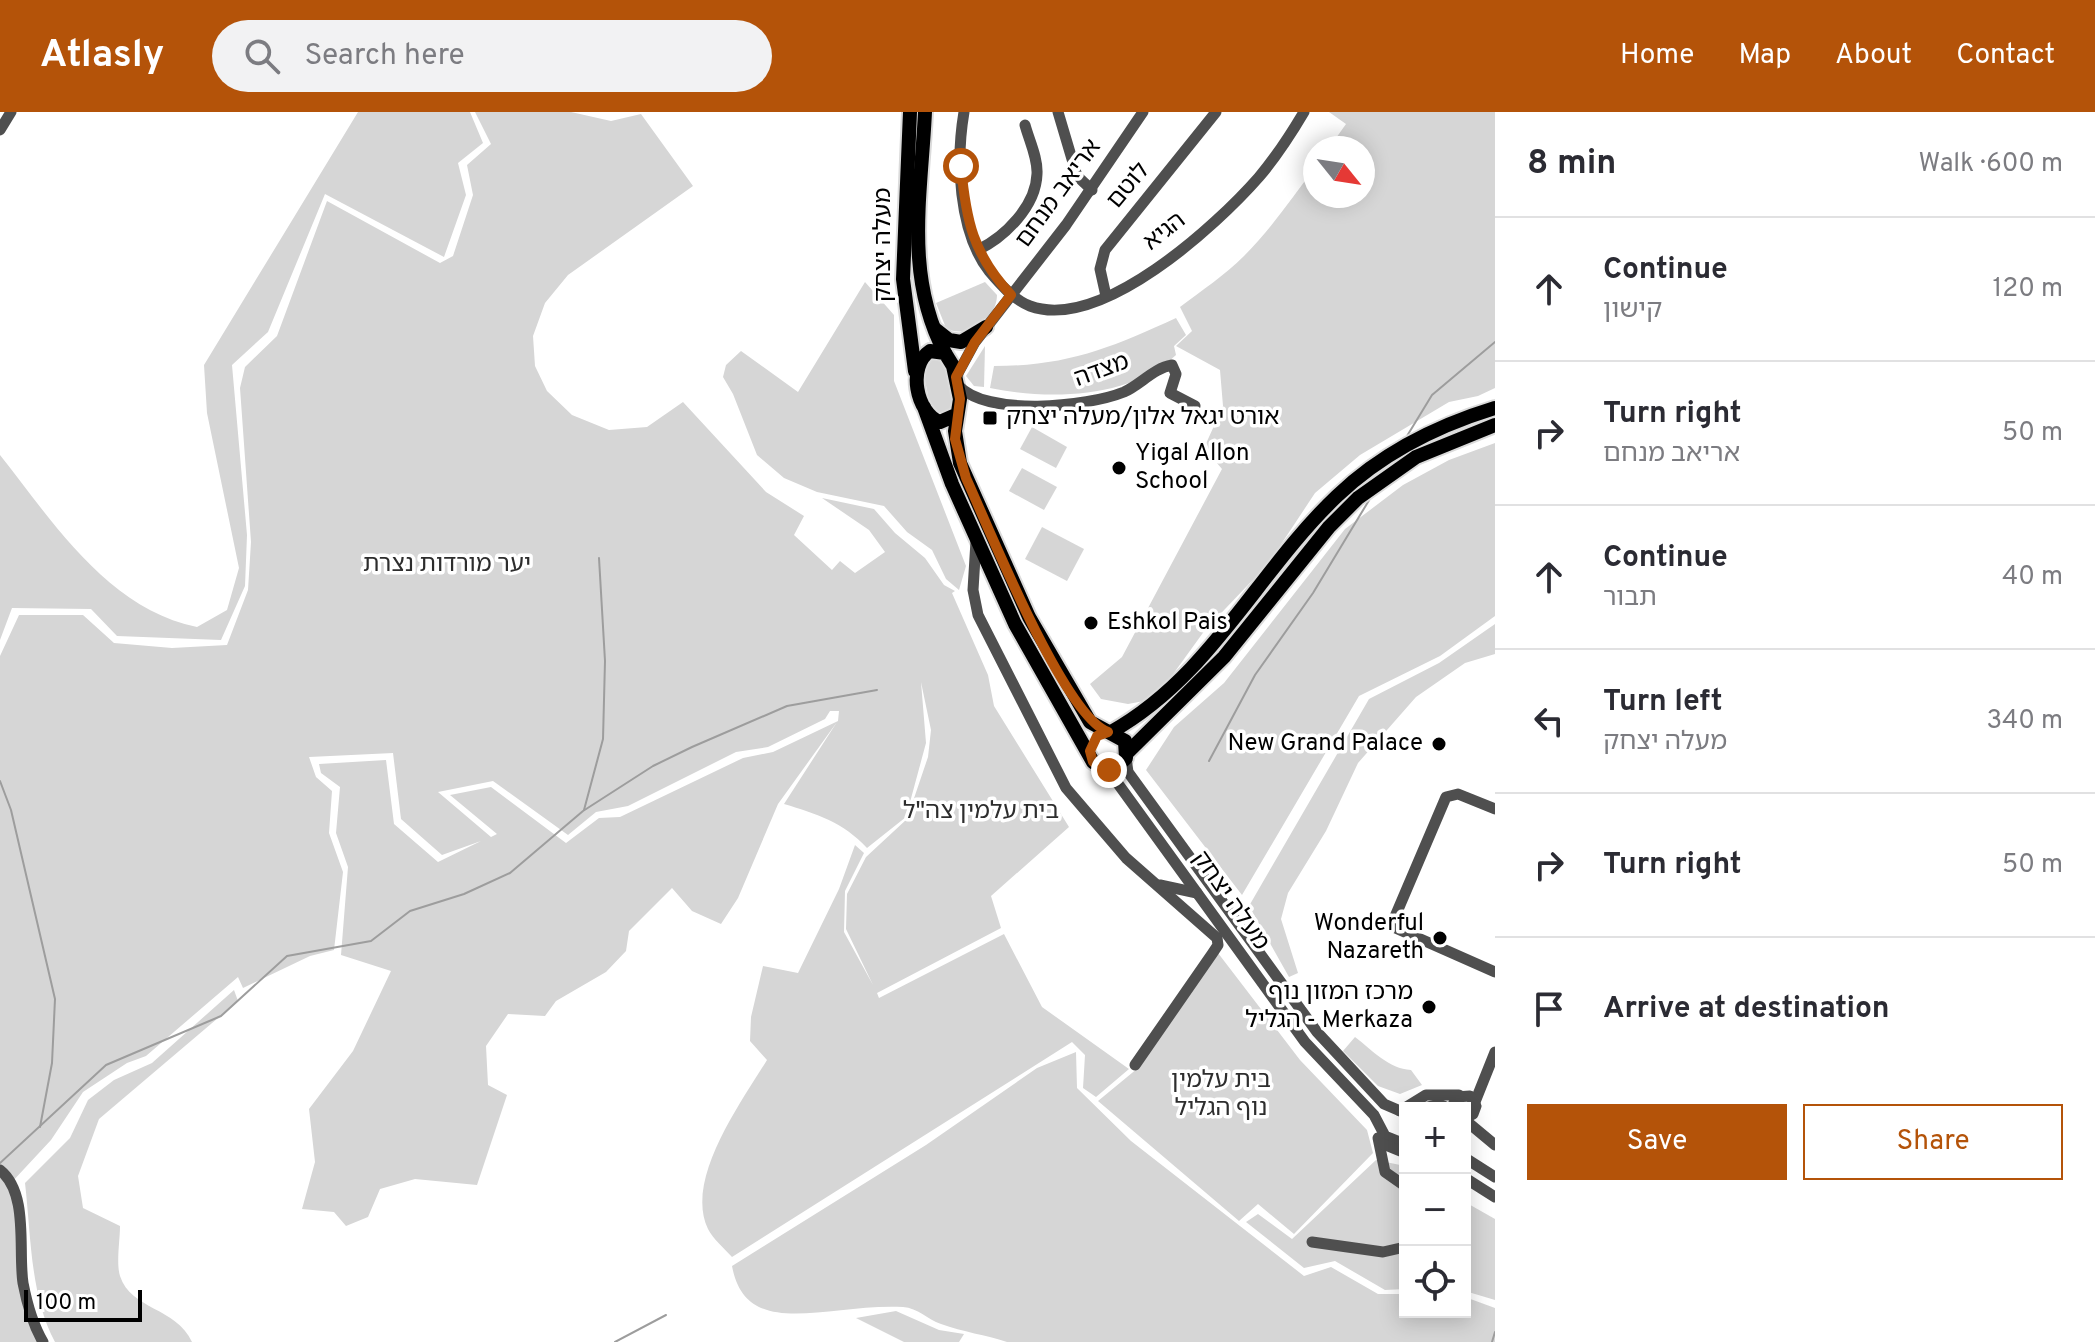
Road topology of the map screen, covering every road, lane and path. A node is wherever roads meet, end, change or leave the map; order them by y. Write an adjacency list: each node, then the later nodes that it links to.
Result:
1 (11, 112): 12 (street)
2 (910, 112): 20 (main road, מעלה יצחק)
3 (925, 112): 17 (main road, מעלה יצחק)
4 (964, 112): 14 (street)
5 (1058, 112): 13 (street)
6 (1127, 112): 11 (street)
7 (1143, 112): 11 (street, אריאב מנחם)
8 (1216, 112): 16 (street, לוטם)
9 (1304, 112): 16 (street, הגיא)
10 (1025, 125): 14 (street)
11 (1135, 125): 13 (street, אריאב מנחם)
12 (0, 130)
13 (1092, 190): 15 (street, אריאב מנחם)
14 (978, 250): 15 (street)
15 (1011, 295): 16 (street, הגיא); 18 (street, אריאב מנחם)
16 (1106, 296)
17 (931, 326): 18 (main road); 19 (main road, מעלה יצחק)
18 (982, 332): 19 (street); 21 (street)
19 (947, 354): 20 (main road); 21 (main road, מעלה יצחק)
20 (916, 377): 24 (main road, מעלה יצחק)
21 (957, 381): 22 (street, מצדה); 26 (main road, מעלה יצחק)
22 (986, 399): 23 (street, מצדה); 26 (street)
23 (1195, 406)
24 (924, 407): 26 (main road); 28 (main road)
25 (1495, 408): 29 (main road)
26 (958, 412): 29 (main road)
27 (1495, 425): 30 (main road)
28 (976, 537): 31 (main road); 34 (street)
29 (1110, 732): 30 (main road); 31 (main road)
30 (1127, 755): 32 (main road); 44 (street, מעלה יצחק)
31 (1091, 757): 32 (main road)
32 (1103, 769): 35 (street, מעלה יצחק)
33 (1495, 809): 36 (street)
34 (1152, 882): 35 (street); 38 (street)
35 (1197, 893): 48 (street, מעלה יצחק)
36 (1495, 972)
37 (1495, 1052): 39 (street)
38 (1135, 1065)
39 (1483, 1079): 40 (street); 43 (street)
40 (1461, 1094): 41 (street); 42 (street); 43 (street)
41 (1415, 1102)
42 (1450, 1102)
43 (1475, 1105): 46 (street); 49 (street)
44 (1399, 1111)
45 (1399, 1111): 48 (street)
46 (1471, 1111)
47 (1471, 1124): 51 (street)
48 (1381, 1135): 50 (street); 54 (street)
49 (1495, 1136)
50 (1399, 1144)
51 (1495, 1145)
52 (1399, 1151): 54 (street)
53 (1471, 1162): 56 (street)
54 (1385, 1168): 57 (street)
55 (0, 1170): 63 (street)
56 (1495, 1177)
57 (1399, 1182)
58 (1471, 1182): 60 (street)
59 (1471, 1188): 60 (street)
60 (1495, 1198)
61 (1312, 1242): 62 (street)
62 (1399, 1248)
63 (43, 1342)

